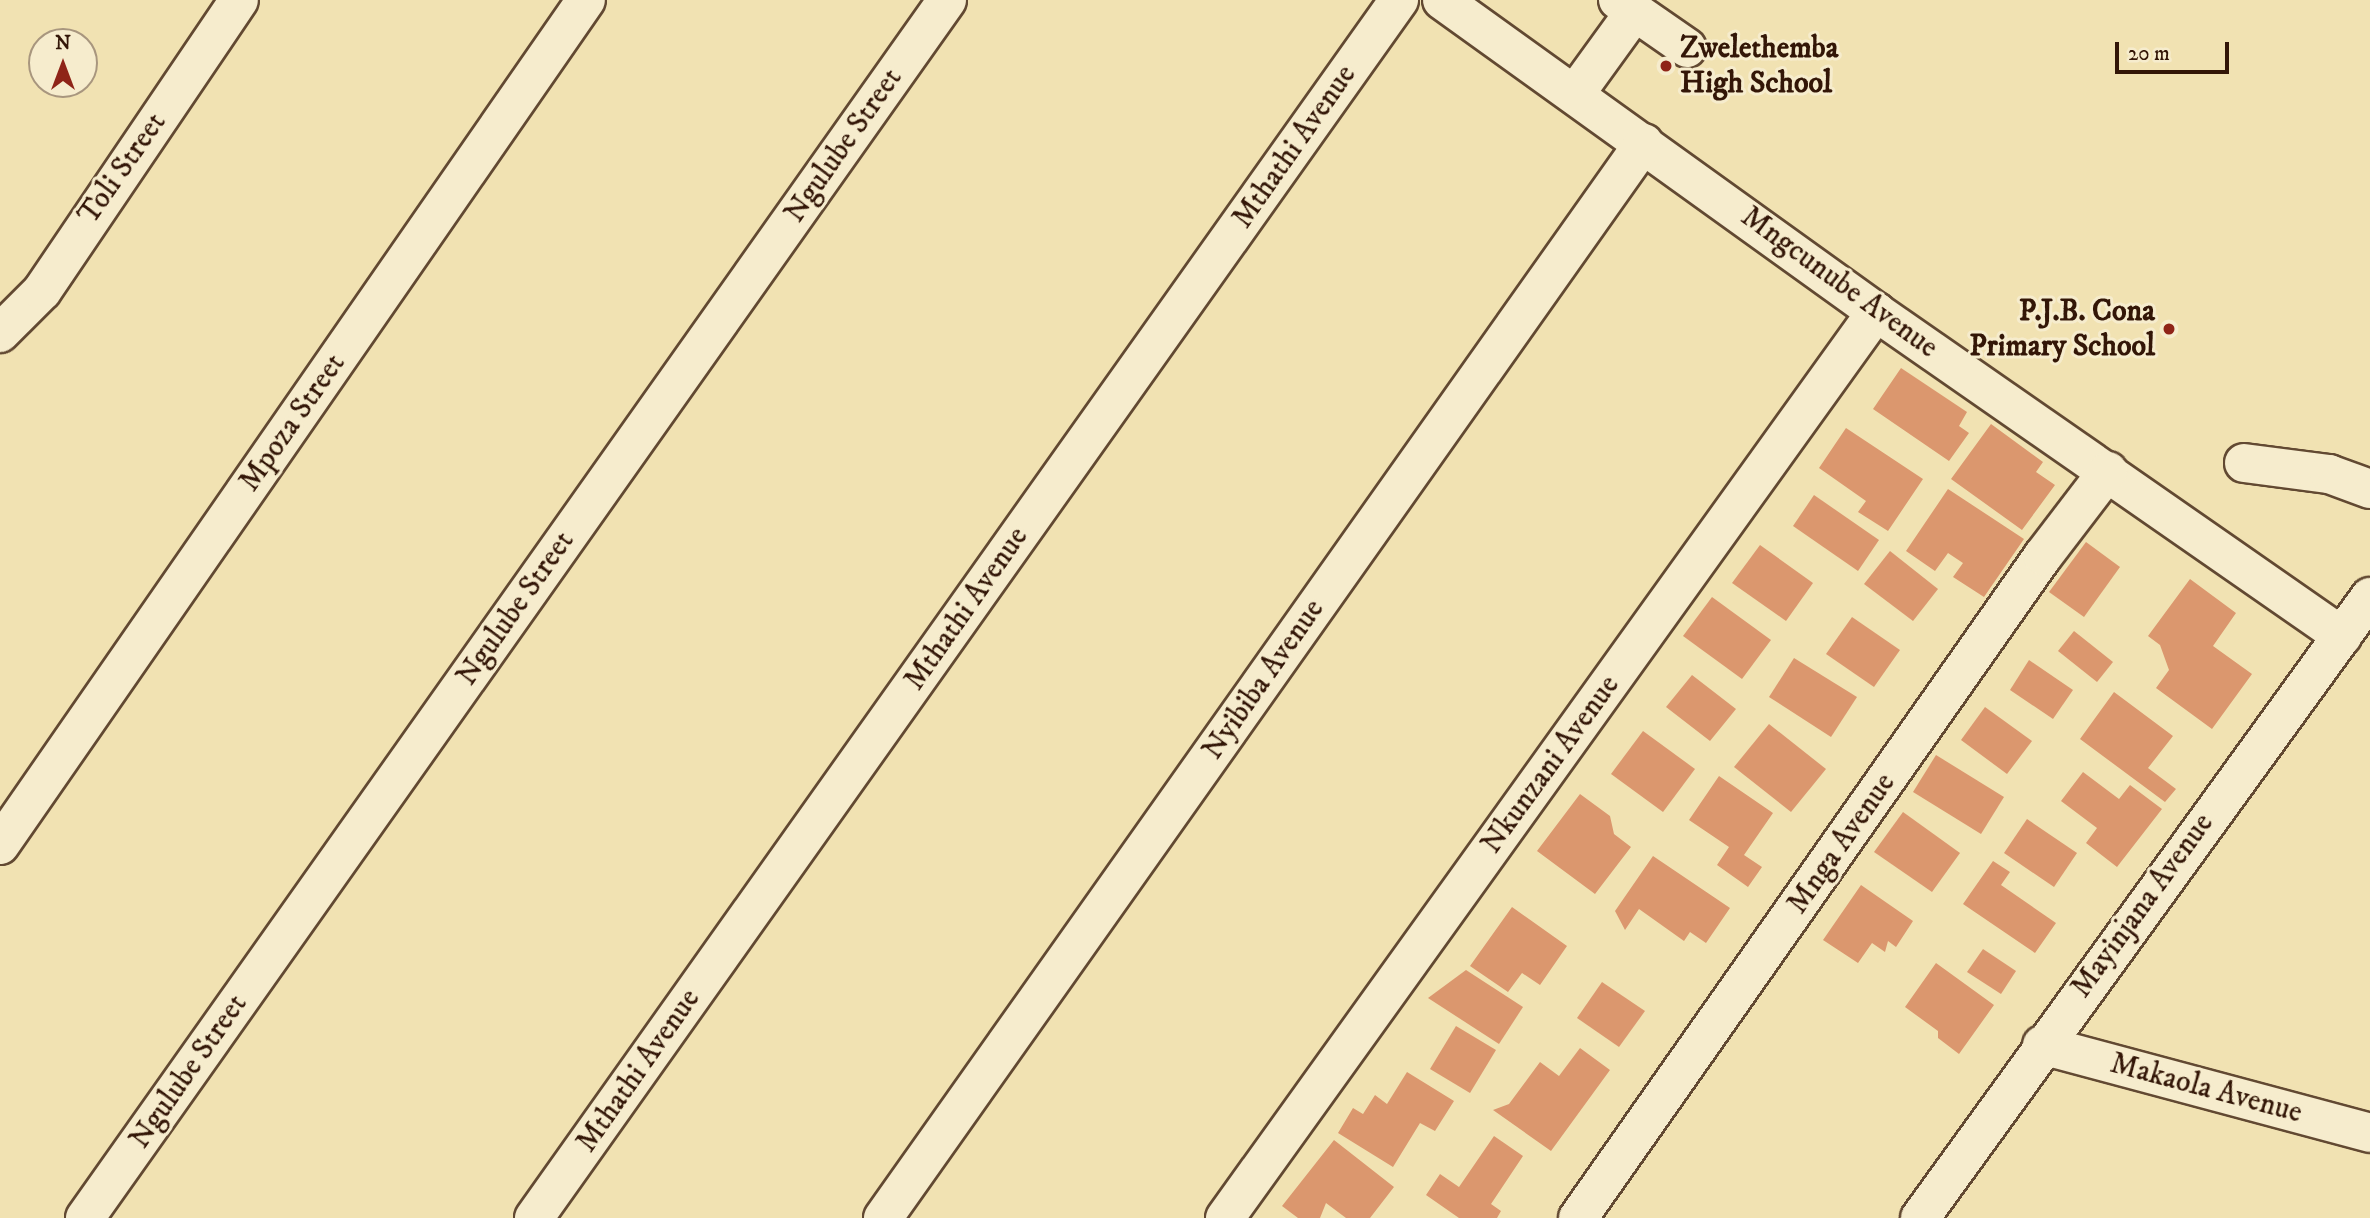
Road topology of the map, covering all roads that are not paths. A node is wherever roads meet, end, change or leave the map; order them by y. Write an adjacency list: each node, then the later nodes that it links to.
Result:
1 (239, 0): 11 (street, Toli Street)
2 (586, 0): 17 (street, Mpoza Street)
3 (947, 0): 20 (street, Ngulube Street)
4 (1399, 0): 21 (street, Mthathi Avenue)
5 (1442, 0): 8 (street, Mngcunube Avenue)
6 (1626, 6): 7 (street); 8 (street)
7 (1687, 48)
8 (1574, 94): 9 (street, Mngcunube Avenue)
9 (1644, 143): 10 (street, Mngcunube Avenue); 22 (street, Nyibiba Avenue)
10 (1877, 312): 13 (street, Mngcunube Avenue); 23 (street, Nkunzani Avenue)
11 (0, 333)
12 (2244, 463): 14 (street)
13 (2108, 471): 16 (street, Mngcunube Avenue); 24 (street, Mnga Avenue)
14 (2370, 489)
15 (2370, 597): 16 (street, Mayinjana Avenue)
16 (2342, 636): 18 (street, Mayinjana Avenue)
17 (0, 845)
18 (2042, 1045): 19 (street, Makaola Avenue); 25 (street, Mayinjana Avenue)
19 (2370, 1133)
20 (85, 1218)
21 (534, 1218)
22 (883, 1218)
23 (1225, 1218)
24 (1578, 1218)
25 (1920, 1218)

